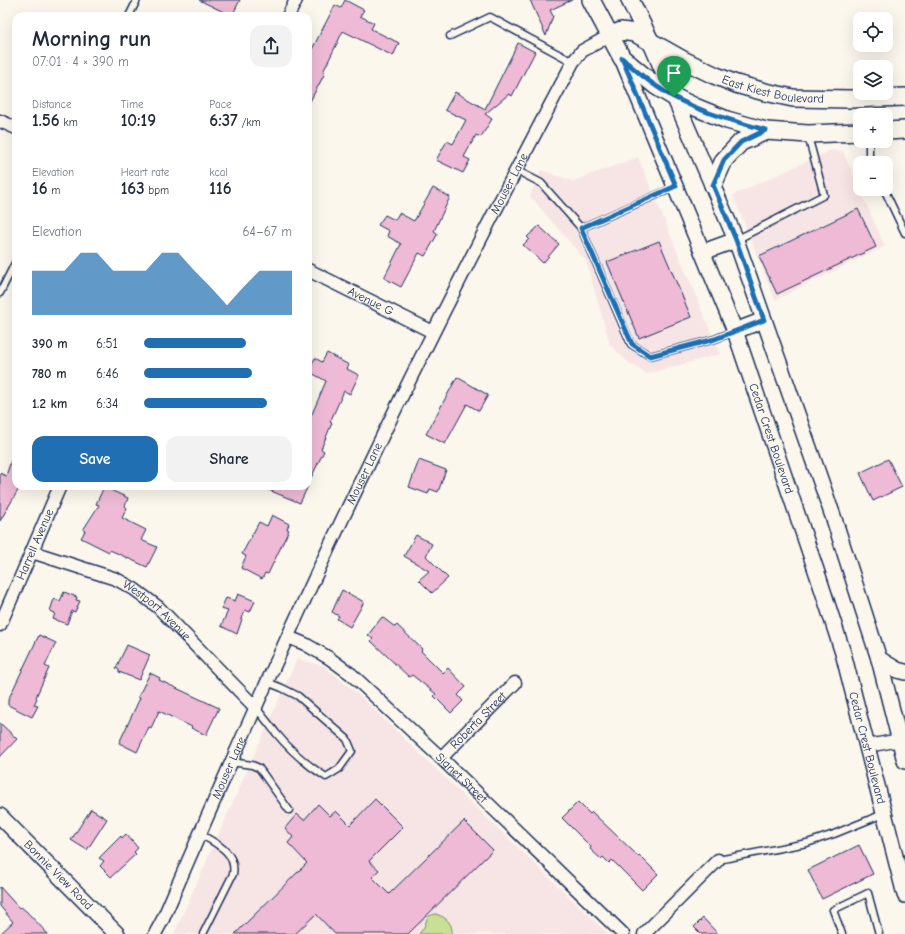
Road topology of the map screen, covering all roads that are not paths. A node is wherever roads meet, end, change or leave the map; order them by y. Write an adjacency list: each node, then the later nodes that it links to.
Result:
1 (137, 0): 5 (lane)
2 (296, 0): 6 (street)
3 (591, 0): 8 (main road, Cedar Crest Boulevard)
4 (630, 0): 9 (main road)
5 (131, 12)
6 (290, 12)
7 (450, 36): 11 (lane)
8 (609, 36): 9 (main road, East Kiest Boulevard); 10 (main road, Cedar Crest Boulevard); 11 (street, Mouser Lane)
9 (650, 41): 12 (street); 13 (main road, East Kiest Boulevard)
10 (622, 58): 12 (main road); 23 (street, Cedar Crest Boulevard)
11 (573, 62): 21 (street, Mouser Lane)
12 (674, 97): 16 (main road); 22 (street)
13 (905, 97)
14 (0, 120): 15 (street)
15 (12, 126)
16 (766, 130): 20 (main road); 22 (main road)
17 (905, 130): 18 (main road)
18 (893, 131)
19 (853, 132): 20 (main road)
20 (808, 134): 27 (lane)
21 (516, 170): 25 (lane); 34 (street, Mouser Lane)
22 (713, 185): 27 (street)
23 (676, 186): 25 (lane); 28 (street, Cedar Crest Boulevard)
24 (887, 196): 26 (lane)
25 (581, 228): 33 (lane)
26 (905, 233)
27 (736, 240): 28 (street); 32 (street)
28 (703, 252): 33 (street, Cedar Crest Boulevard)
29 (12, 269): 31 (lane)
30 (312, 272): 34 (street, Avenue G)
31 (0, 293)
32 (764, 320): 33 (street); 39 (street)
33 (735, 331): 45 (street, Cedar Crest Boulevard)
34 (433, 332): 38 (street, Mouser Lane)
35 (58, 490): 36 (street, Harrell Avenue)
36 (32, 552): 37 (street, Harrell Avenue); 43 (street, Westport Avenue)
37 (0, 625)
38 (288, 637): 41 (street, Mouser Lane); 46 (street, Signet Street)
39 (879, 659): 40 (street); 44 (street)
40 (905, 672)
41 (267, 682): 43 (street, Mouser Lane); 43 (lane)
42 (515, 683): 46 (street, Roberta Street)
43 (256, 708): 48 (street, Mouser Lane)
44 (902, 739): 45 (street); 47 (street)
45 (868, 746): 50 (street, Cedar Crest Boulevard)
46 (441, 758): 58 (street, Signet Street)
47 (905, 761)
48 (231, 762): 49 (lane); 52 (street, Mouser Lane)
49 (289, 810)
50 (884, 814): 53 (lane); 54 (street, Cedar Crest Boulevard)
51 (0, 816): 55 (street, Bonnie View Road)
52 (200, 834): 56 (street, Mouser Lane); 57 (lane)
53 (718, 860): 59 (street)
54 (905, 895)
55 (117, 934)
56 (155, 934)
57 (203, 934)
58 (623, 934)
59 (644, 934)
60 (842, 934): 61 (lane)
61 (879, 934)

